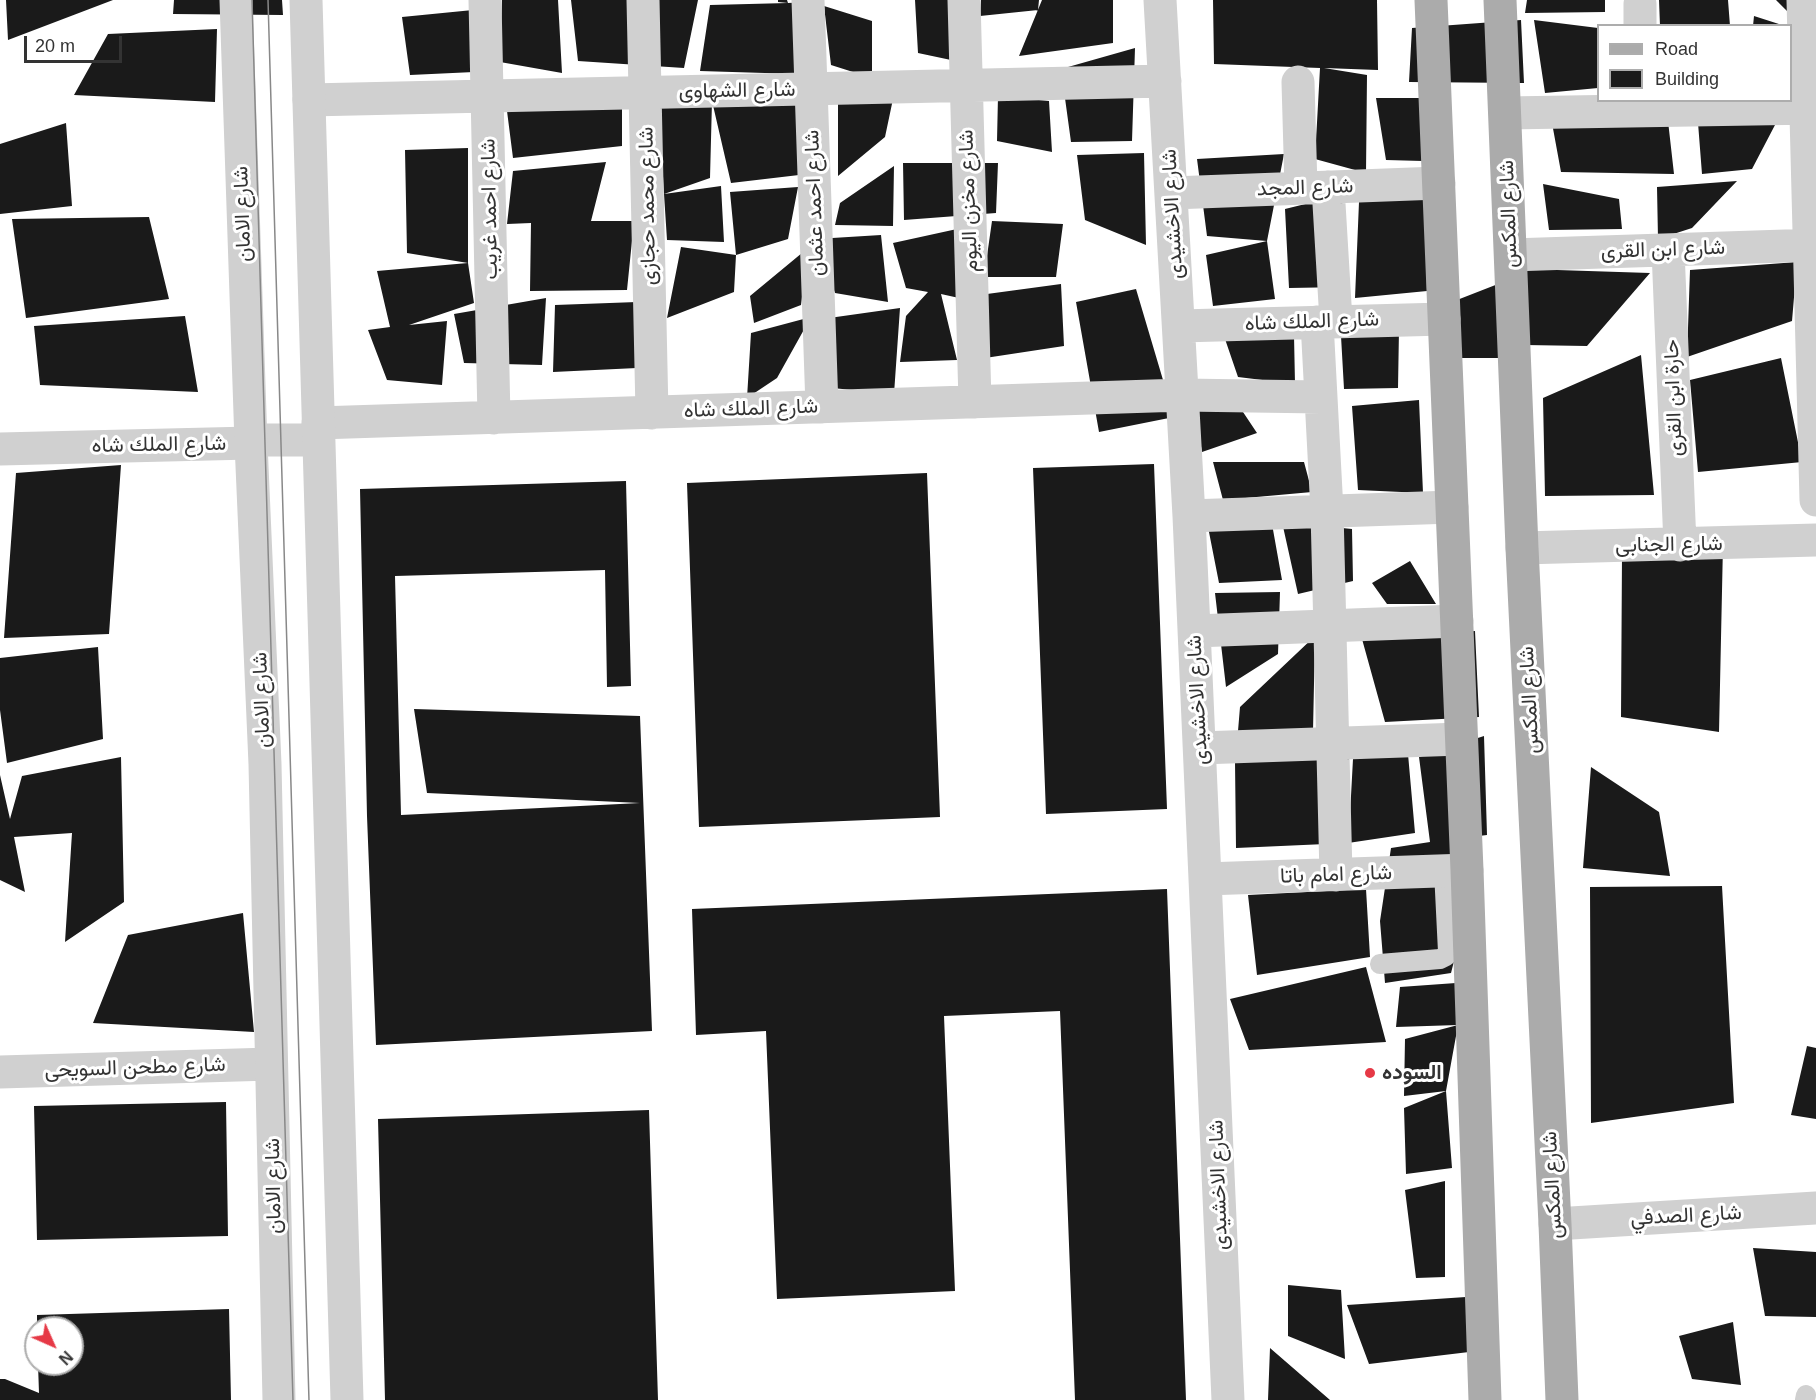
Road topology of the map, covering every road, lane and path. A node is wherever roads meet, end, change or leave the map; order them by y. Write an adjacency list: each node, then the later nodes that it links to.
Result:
1 (236, 0): 37 (street, شارع الامان)
2 (306, 0): 17 (street)
3 (485, 0): 16 (street, شارع احمد غريب)
4 (643, 0): 15 (street, شارع محمد حجازى)
5 (808, 0): 14 (street, شارع احمد عثمان)
6 (964, 0): 13 (street, شارع مخزن اليوم)
7 (1160, 0): 11 (street, شارع الاخشيدى)
8 (1431, 0): 21 (main road)
9 (1500, 0): 20 (main road, شارع المكس)
10 (1803, 0): 19 (street)
11 (1165, 81): 13 (street, شارع الشهاوى); 23 (street, شارع الاخشيدى)
12 (1298, 82): 22 (street)
13 (966, 85): 14 (street, شارع الشهاوى); 32 (street, شارع مخزن اليوم)
14 (811, 89): 15 (street, شارع الشهاوى); 33 (street, شارع احمد عثمان)
15 (645, 93): 16 (street, شارع الشهاوى); 34 (street, شارع محمد حجازى)
16 (487, 96): 17 (street, شارع الشهاوى); 35 (street, شارع احمد غريب)
17 (309, 100): 36 (street)
18 (1642, 106): 19 (street); 20 (street)
19 (1811, 108): 24 (street)
20 (1506, 113): 26 (main road, شارع المكس)
21 (1439, 183): 22 (street, شارع المجد); 27 (main road)
22 (1314, 188): 23 (street, شارع المجد); 28 (street)
23 (1172, 193): 29 (street, شارع الاخشيدى)
24 (1813, 245): 25 (street, شارع ابن القرى); 39 (street)
25 (1668, 250): 26 (street, شارع ابن القرى); 44 (street, حارة ابن القرى)
26 (1511, 255): 45 (main road, شارع المكس)
27 (1444, 319): 28 (street, شارع الملك شاه); 40 (main road)
28 (1327, 322): 29 (street, شارع الملك شاه); 31 (street)
29 (1180, 326): 30 (street, شارع الاخشيدى)
30 (1183, 395): 31 (street, شارع الملك شاه); 32 (street, شارع الملك شاه); 42 (street, شارع الاخشيدى)
31 (1321, 397): 41 (street)
32 (975, 402): 33 (street, شارع الملك شاه)
33 (822, 407): 34 (street, شارع الملك شاه)
34 (652, 413): 35 (street, شارع الملك شاه)
35 (495, 418): 36 (street, شارع الملك شاه)
36 (318, 432): 37 (street, شارع الملك شاه); 61 (street)
37 (251, 442): 38 (street, شارع الملك شاه); 56 (street, شارع الامان)
38 (0, 449)
39 (1816, 500)
40 (1452, 507): 41 (street); 46 (main road)
41 (1327, 511): 42 (street); 47 (street)
42 (1189, 516): 48 (street, شارع الاخشيدى)
43 (1816, 540): 44 (street, شارع الجنابى)
44 (1680, 545): 45 (street, شارع الجنابى)
45 (1522, 548): 59 (main road, شارع المكس)
46 (1457, 621): 47 (street); 49 (main road)
47 (1329, 625): 48 (street); 50 (street)
48 (1195, 631): 51 (street, شارع الاخشيدى)
49 (1461, 739): 50 (street); 52 (main road)
50 (1333, 743): 51 (street); 53 (street)
51 (1200, 748): 54 (street, شارع الاخشيدى)
52 (1455, 871): 53 (street, شارع امام باتا); 55 (lane); 63 (main road)
53 (1336, 875): 54 (street, شارع امام باتا)
54 (1205, 879): 62 (street, شارع الاخشيدى)
55 (1380, 964)
56 (271, 1064): 57 (street, شارع مطحن السويحى); 60 (street, شارع الامان)
57 (0, 1072)
58 (1816, 1208): 59 (street, شارع الصدفي)
59 (1556, 1224): 64 (main road, شارع المكس)
60 (279, 1400)
61 (347, 1400)
62 (1228, 1400)
63 (1485, 1400)
64 (1562, 1400)

